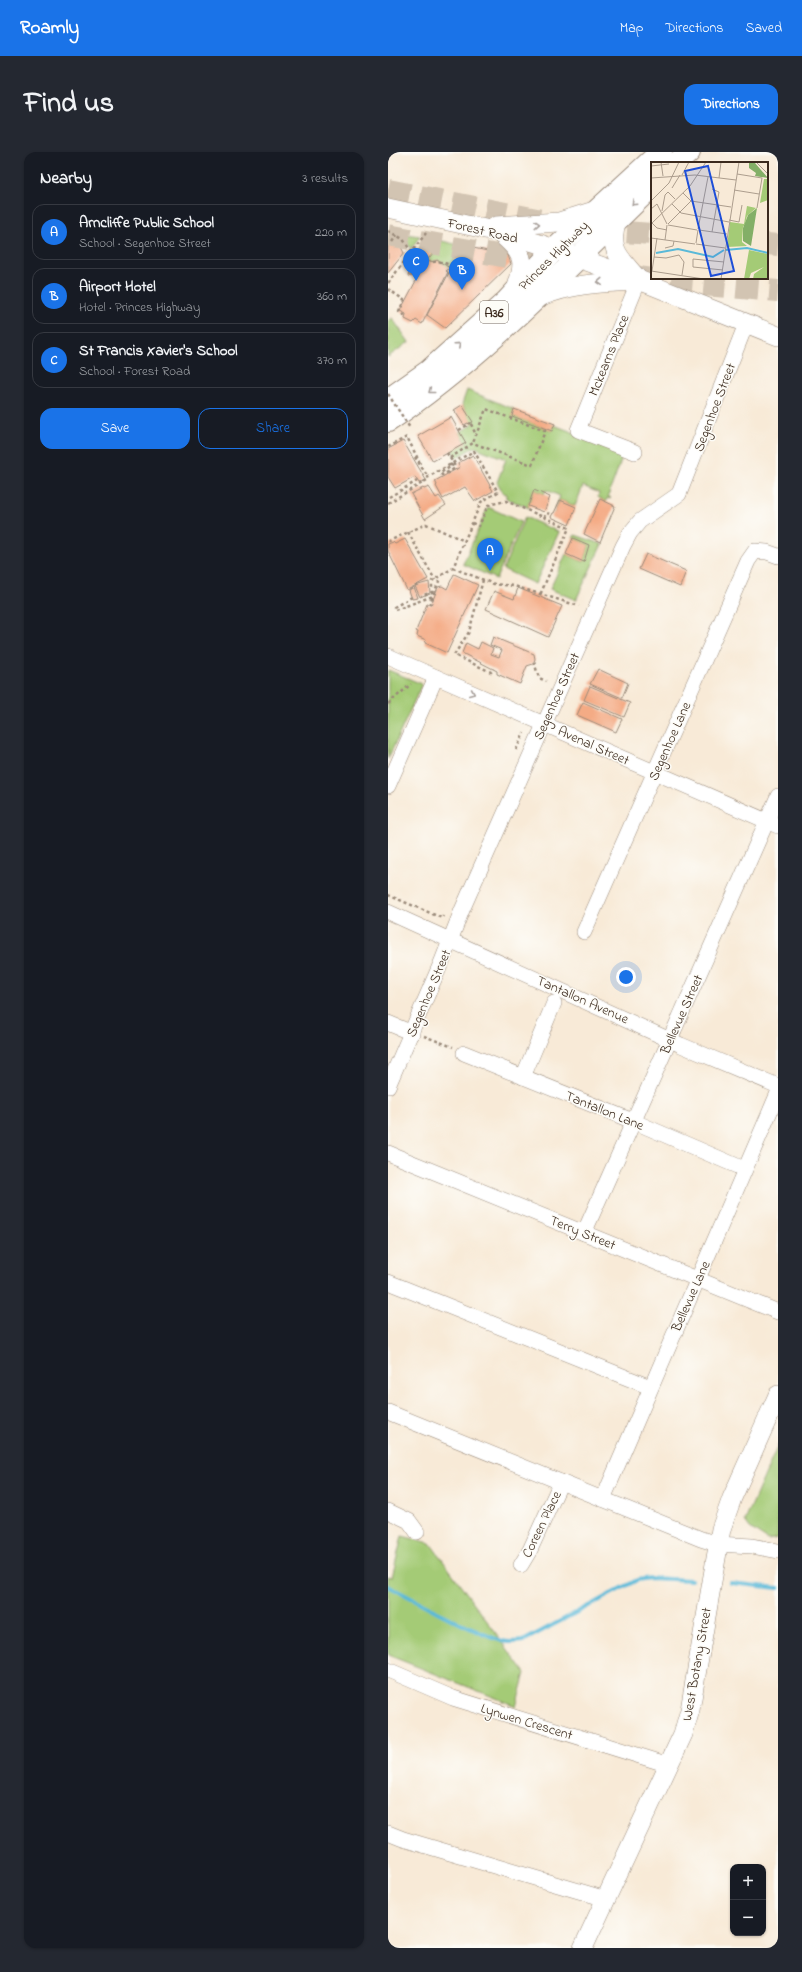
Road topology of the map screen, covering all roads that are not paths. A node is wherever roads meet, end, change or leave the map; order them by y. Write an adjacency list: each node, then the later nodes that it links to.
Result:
1 (661, 152): 3 (highway, Princes Highway / A36)
2 (689, 152): 4 (highway)
3 (653, 162)
4 (678, 162)
5 (651, 164): 8 (highway, Princes Highway / A36)
6 (651, 187): 8 (highway, Princes Highway / A36, one-way to 8)
7 (388, 208): 9 (main road, Forest Road)
8 (609, 214): 9 (main road, one-way to 8); 11 (highway, Princes Highway / A36); 12 (highway, Princes Highway / A36); 13 (main road)
9 (470, 226): 10 (main road, Forest Road)
10 (499, 232): 11 (main road, Forest Road); 14 (main road)
11 (555, 249): 12 (main road, Forest Road); 14 (highway, Princes Highway / A36)
12 (578, 256): 13 (main road, Forest Road); 14 (highway, Princes Highway / A36)
13 (639, 280): 14 (main road, one-way to 14); 15 (main road, Forest Road); 19 (street, Mckearns Place)
14 (524, 296): 17 (highway, Princes Highway / A36, one-way to 14); 18 (highway, Princes Highway / A36, one-way to 18)
15 (746, 324): 16 (main road, Forest Road); 23 (street, Segenhoe Street)
16 (778, 336)
17 (388, 400)
18 (388, 421)
19 (634, 452)
20 (778, 556): 24 (street, Segenhoe Lane)
21 (388, 656): 22 (street, Avenal Street)
22 (436, 677): 23 (street, Avenal Street, one-way to 23); 25 (street)
23 (544, 723): 24 (street, Avenal Street); 30 (street, Segenhoe Street)
24 (656, 772): 27 (street, Avenal Street); 29 (street, Segenhoe Lane)
25 (389, 783)
26 (778, 796): 27 (street, Bellevue Street)
27 (773, 824): 34 (street, Bellevue Street)
28 (388, 912): 30 (street, Tantallon Avenue)
29 (584, 932)
30 (450, 940): 33 (street, Segenhoe Street); 34 (street, Tantallon Avenue)
31 (554, 1003): 36 (street)
32 (388, 1022): 33 (street)
33 (412, 1033): 37 (street, Segenhoe Street)
34 (670, 1039): 38 (street, Tantallon Avenue); 40 (street, Bellevue Street)
35 (464, 1053): 36 (street, Tantallon Lane)
36 (524, 1077): 40 (street, Tantallon Lane)
37 (388, 1086)
38 (778, 1086)
39 (778, 1093): 42 (street, Bellevue Lane)
40 (635, 1122): 42 (street, Tantallon Lane); 43 (street, Bellevue Street)
41 (388, 1153): 43 (street, Terry Street)
42 (744, 1169): 44 (street, Bellevue Lane)
43 (584, 1233): 44 (street, Terry Street)
44 (698, 1278): 46 (street, Terry Street); 47 (street, Bellevue Lane)
45 (388, 1282): 47 (street)
46 (778, 1312)
47 (650, 1387): 51 (street, Bellevue Lane)
48 (778, 1395): 54 (main road, West Botany Street)
49 (388, 1412): 50 (street)
50 (561, 1482): 51 (street); 56 (street, Coreen Place)
51 (603, 1499): 54 (street)
52 (388, 1511): 53 (street)
53 (417, 1532)
54 (717, 1544): 55 (street); 58 (main road, West Botany Street)
55 (778, 1551)
56 (521, 1565)
57 (388, 1670): 58 (street, Lynwen Crescent)
58 (669, 1765): 60 (main road, West Botany Street)
59 (388, 1833): 60 (street)
60 (606, 1899): 61 (main road, West Botany Street)
61 (583, 1948)

